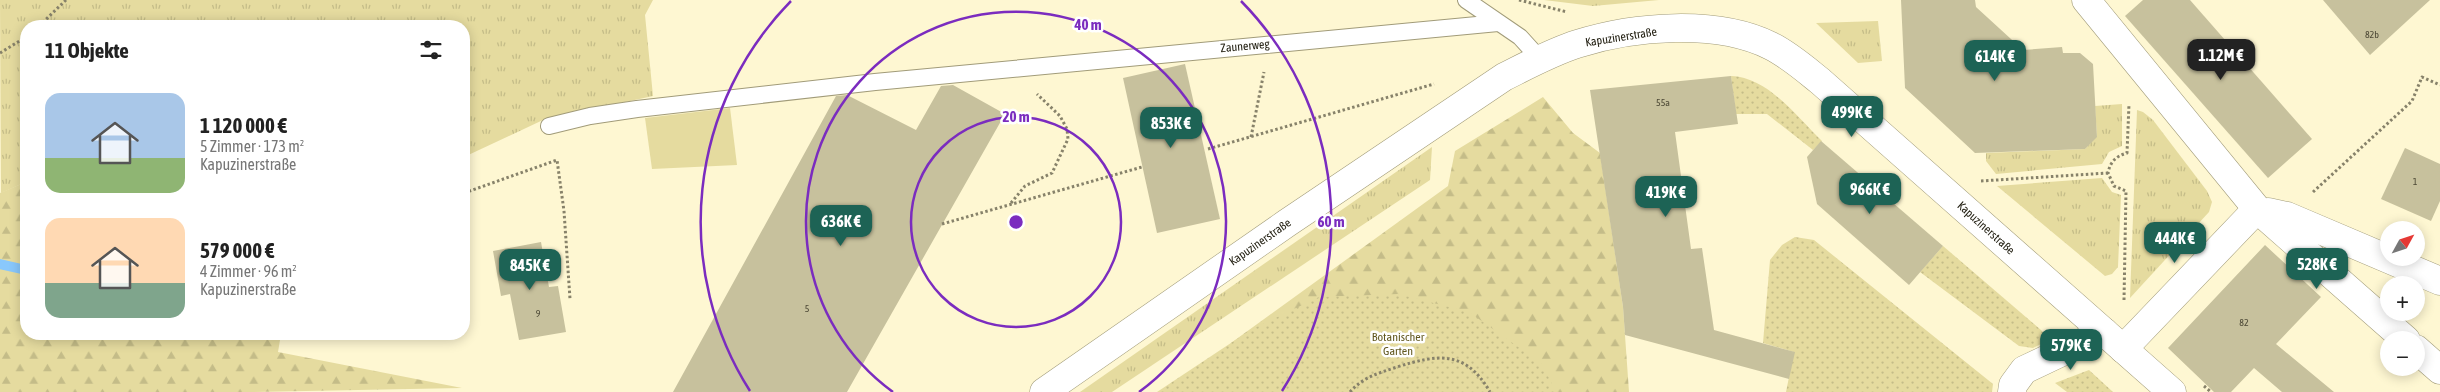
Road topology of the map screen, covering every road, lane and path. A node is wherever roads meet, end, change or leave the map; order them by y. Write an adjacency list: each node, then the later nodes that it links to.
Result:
1 (66, 0): 4 (path)
2 (1466, 0): 5 (lane)
3 (2086, 0): 22 (street)
4 (44, 20)
5 (1498, 23): 7 (lane, Zaunerweg); 9 (lane)
6 (20, 41): 8 (path)
7 (1269, 44): 10 (lane, Zaunerweg); 15 (path)
8 (0, 53)
9 (1540, 59): 29 (street, Kapuzinerstraße); 33 (street, Kapuzinerstraße)
10 (1000, 71): 14 (lane, Zaunerweg); 21 (path)
11 (1440, 82): 15 (path)
12 (2440, 84): 23 (path)
13 (2129, 96): 18 (path)
14 (549, 126)
15 (1251, 137): 16 (path)
16 (1208, 149)
17 (1142, 167): 21 (path)
18 (2108, 173): 19 (path); 27 (path)
19 (1986, 188)
20 (470, 191): 26 (path)
21 (1010, 204): 24 (path)
22 (2257, 209): 23 (street); 28 (street); 29 (street)
23 (2287, 216): 25 (street)
24 (942, 224)
25 (2440, 281)
26 (570, 299)
27 (2129, 302)
28 (2396, 331)
29 (2113, 340): 36 (street); 37 (street, Kapuzinerstraße)
30 (2425, 357): 31 (street)
31 (2440, 370)
32 (2197, 379): 38 (path)
33 (1044, 392)
34 (1350, 392): 35 (path)
35 (1490, 392)
36 (2012, 392)
37 (2172, 392)
38 (2211, 392)

